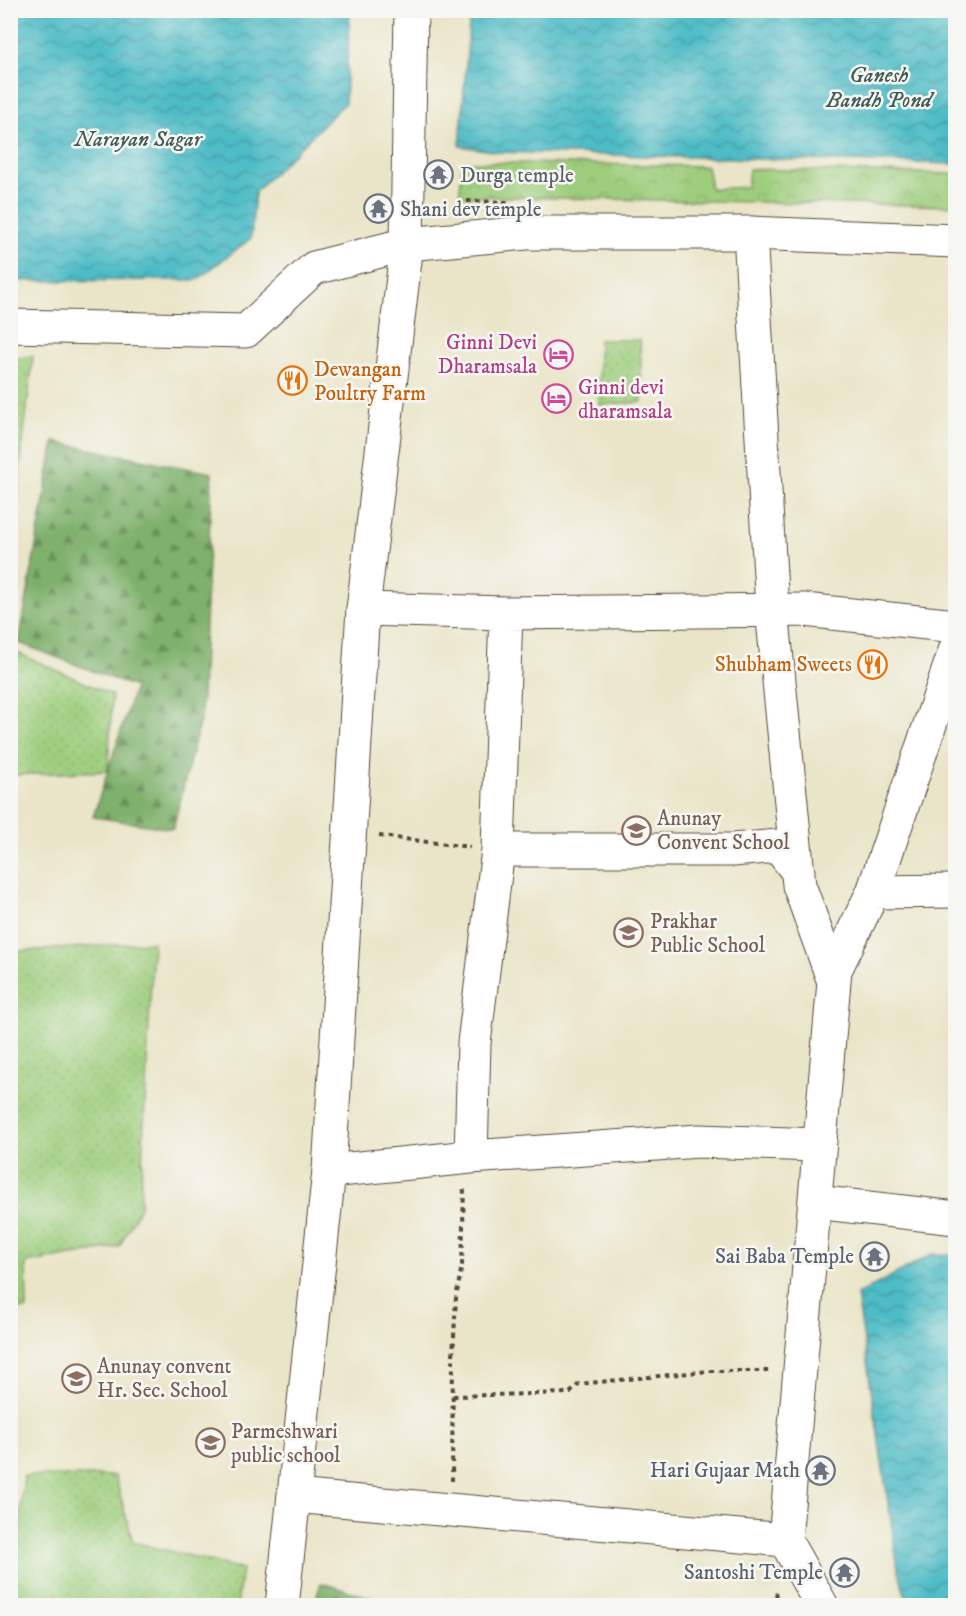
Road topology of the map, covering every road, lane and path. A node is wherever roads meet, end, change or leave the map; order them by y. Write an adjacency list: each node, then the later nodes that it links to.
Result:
1 (411, 10): 4 (street)
2 (750, 233): 3 (street); 4 (street); 7 (street)
3 (956, 241)
4 (407, 244): 5 (street); 6 (street)
5 (10, 326)
6 (363, 609): 8 (street); 11 (street)
7 (772, 609): 8 (street); 9 (street); 13 (street)
8 (506, 613): 12 (street)
9 (956, 626)
10 (956, 648): 15 (street)
11 (350, 833): 12 (path); 19 (street)
12 (498, 850): 13 (street); 18 (street)
13 (798, 872): 16 (street)
14 (956, 891): 15 (street)
15 (873, 892): 16 (street)
16 (834, 982): 17 (street)
17 (819, 1144): 18 (street); 20 (street)
18 (471, 1157): 19 (street); 23 (path)
19 (329, 1171): 24 (street)
20 (815, 1202): 21 (street); 22 (street)
21 (956, 1218)
22 (800, 1371): 23 (path); 26 (street)
23 (453, 1396): 25 (path)
24 (294, 1496): 25 (street); 27 (street)
25 (451, 1509): 26 (street)
26 (785, 1540): 28 (street)
27 (282, 1605)
28 (822, 1605)

